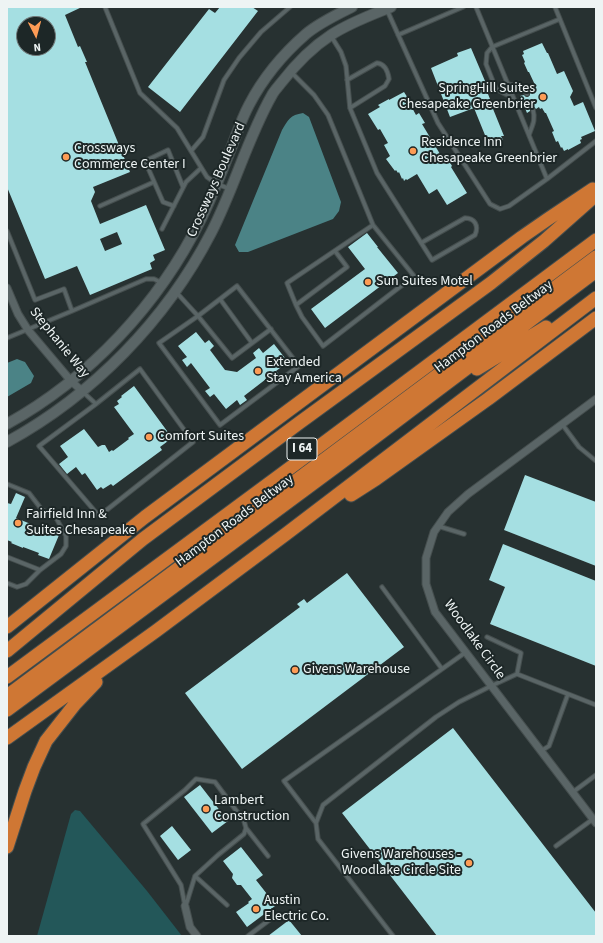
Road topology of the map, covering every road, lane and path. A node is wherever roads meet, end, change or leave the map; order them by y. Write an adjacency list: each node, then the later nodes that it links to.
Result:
1 (105, 7): 22 (lane)
2 (290, 7): 22 (lane)
3 (352, 7): 26 (street, Crossways Boulevard)
4 (464, 7): 9 (lane)
5 (476, 7): 11 (lane)
6 (555, 7): 8 (lane)
7 (388, 8): 9 (lane); 10 (street, Crossways Boulevard)
8 (560, 19): 11 (lane); 18 (lane)
9 (398, 35): 24 (lane)
10 (331, 36): 12 (street, Crossways Boulevard); 13 (lane)
11 (492, 47): 14 (lane); 16 (lane)
12 (290, 71): 29 (street, Crossways Boulevard); 33 (lane)
13 (347, 80): 17 (lane); 17 (lane)
14 (508, 84): 15 (lane); 16 (lane)
15 (527, 94)
16 (513, 98): 20 (lane)
17 (350, 108): 38 (lane)
18 (596, 108)
19 (533, 110): 20 (lane)
20 (529, 135): 24 (lane)
21 (596, 141): 24 (lane)
22 (191, 151): 23 (lane)
23 (201, 168): 26 (lane); 27 (lane)
24 (546, 179)
25 (154, 182): 27 (lane); 31 (lane); 32 (lane)
26 (217, 184): 29 (lane); 42 (street, Crossways Boulevard)
27 (183, 187): 32 (lane)
28 (596, 187): 73 (highway)
29 (231, 189): 44 (street, Crossways Boulevard)
30 (596, 195): 76 (highway)
31 (100, 206)
32 (174, 206): 34 (lane)
33 (373, 225): 39 (lane); 48 (lane)
34 (162, 230)
35 (7, 231): 49 (lane)
36 (596, 231): 78 (highway, Hampton Roads Beltway / I 64)
37 (596, 240): 81 (highway)
38 (421, 242): 38 (lane)
39 (335, 250): 48 (lane); 48 (lane)
40 (596, 257): 84 (highway)
41 (596, 271): 60 (highway, Hampton Roads Beltway / I 64)
42 (163, 283): 49 (lane); 56 (street, Crossways Boulevard)
43 (7, 288): 53 (street, Stephanie Way)
44 (175, 291): 50 (lane); 57 (street, Crossways Boulevard)
45 (596, 295): 60 (highway)
46 (596, 298): 67 (highway)
47 (220, 299): 50 (lane); 52 (lane); 55 (lane)
48 (296, 306)
49 (72, 311): 53 (lane)
50 (198, 316): 52 (lane); 55 (lane)
51 (596, 318): 67 (highway)
52 (271, 329): 55 (lane)
53 (28, 330): 54 (lane); 56 (street, Stephanie Way)
54 (7, 338)
55 (252, 343)
56 (71, 381): 57 (street, Stephanie Way); 61 (street, Crossways Boulevard)
57 (82, 392): 59 (lane); 63 (street, Crossways Boulevard)
58 (596, 399): 62 (street, Woodlake Circle)
59 (96, 404): 59 (lane)
60 (414, 407): 86 (highway, Hampton Roads Beltway / I 64)
61 (7, 424)
62 (562, 424): 64 (lane); 66 (street, Woodlake Circle)
63 (7, 442)
64 (596, 461)
65 (7, 484): 70 (lane)
66 (438, 526): 68 (lane); 77 (street, Woodlake Circle)
67 (286, 534): 74 (highway)
68 (464, 534)
69 (7, 557): 70 (lane)
70 (40, 570): 71 (lane)
71 (7, 583)
72 (382, 587): 79 (lane)
73 (7, 626)
74 (156, 631): 87 (highway); 95 (highway)
75 (487, 637): 80 (lane)
76 (7, 651)
77 (466, 652): 79 (lane); 82 (street, Woodlake Circle)
78 (7, 667)
79 (442, 669): 92 (lane)
80 (517, 674): 82 (lane); 83 (lane)
81 (7, 677)
82 (491, 686): 88 (street, Woodlake Circle); 92 (lane)
83 (568, 694): 85 (lane); 88 (lane)
84 (7, 696)
85 (596, 705)
86 (7, 710)
87 (7, 738)
88 (541, 751): 90 (street, Woodlake Circle)
89 (596, 775): 90 (lane)
90 (572, 792): 91 (street, Woodlake Circle)
91 (594, 821): 94 (lane)
92 (316, 823): 103 (lane)
93 (246, 828): 96 (lane); 97 (lane); 99 (lane)
94 (556, 846)
95 (7, 847)
96 (268, 856)
97 (195, 876): 98 (lane); 99 (lane)
98 (227, 905)
99 (185, 906): 101 (street)
100 (276, 915): 102 (lane)
101 (197, 936)
102 (248, 936)
103 (393, 936)

